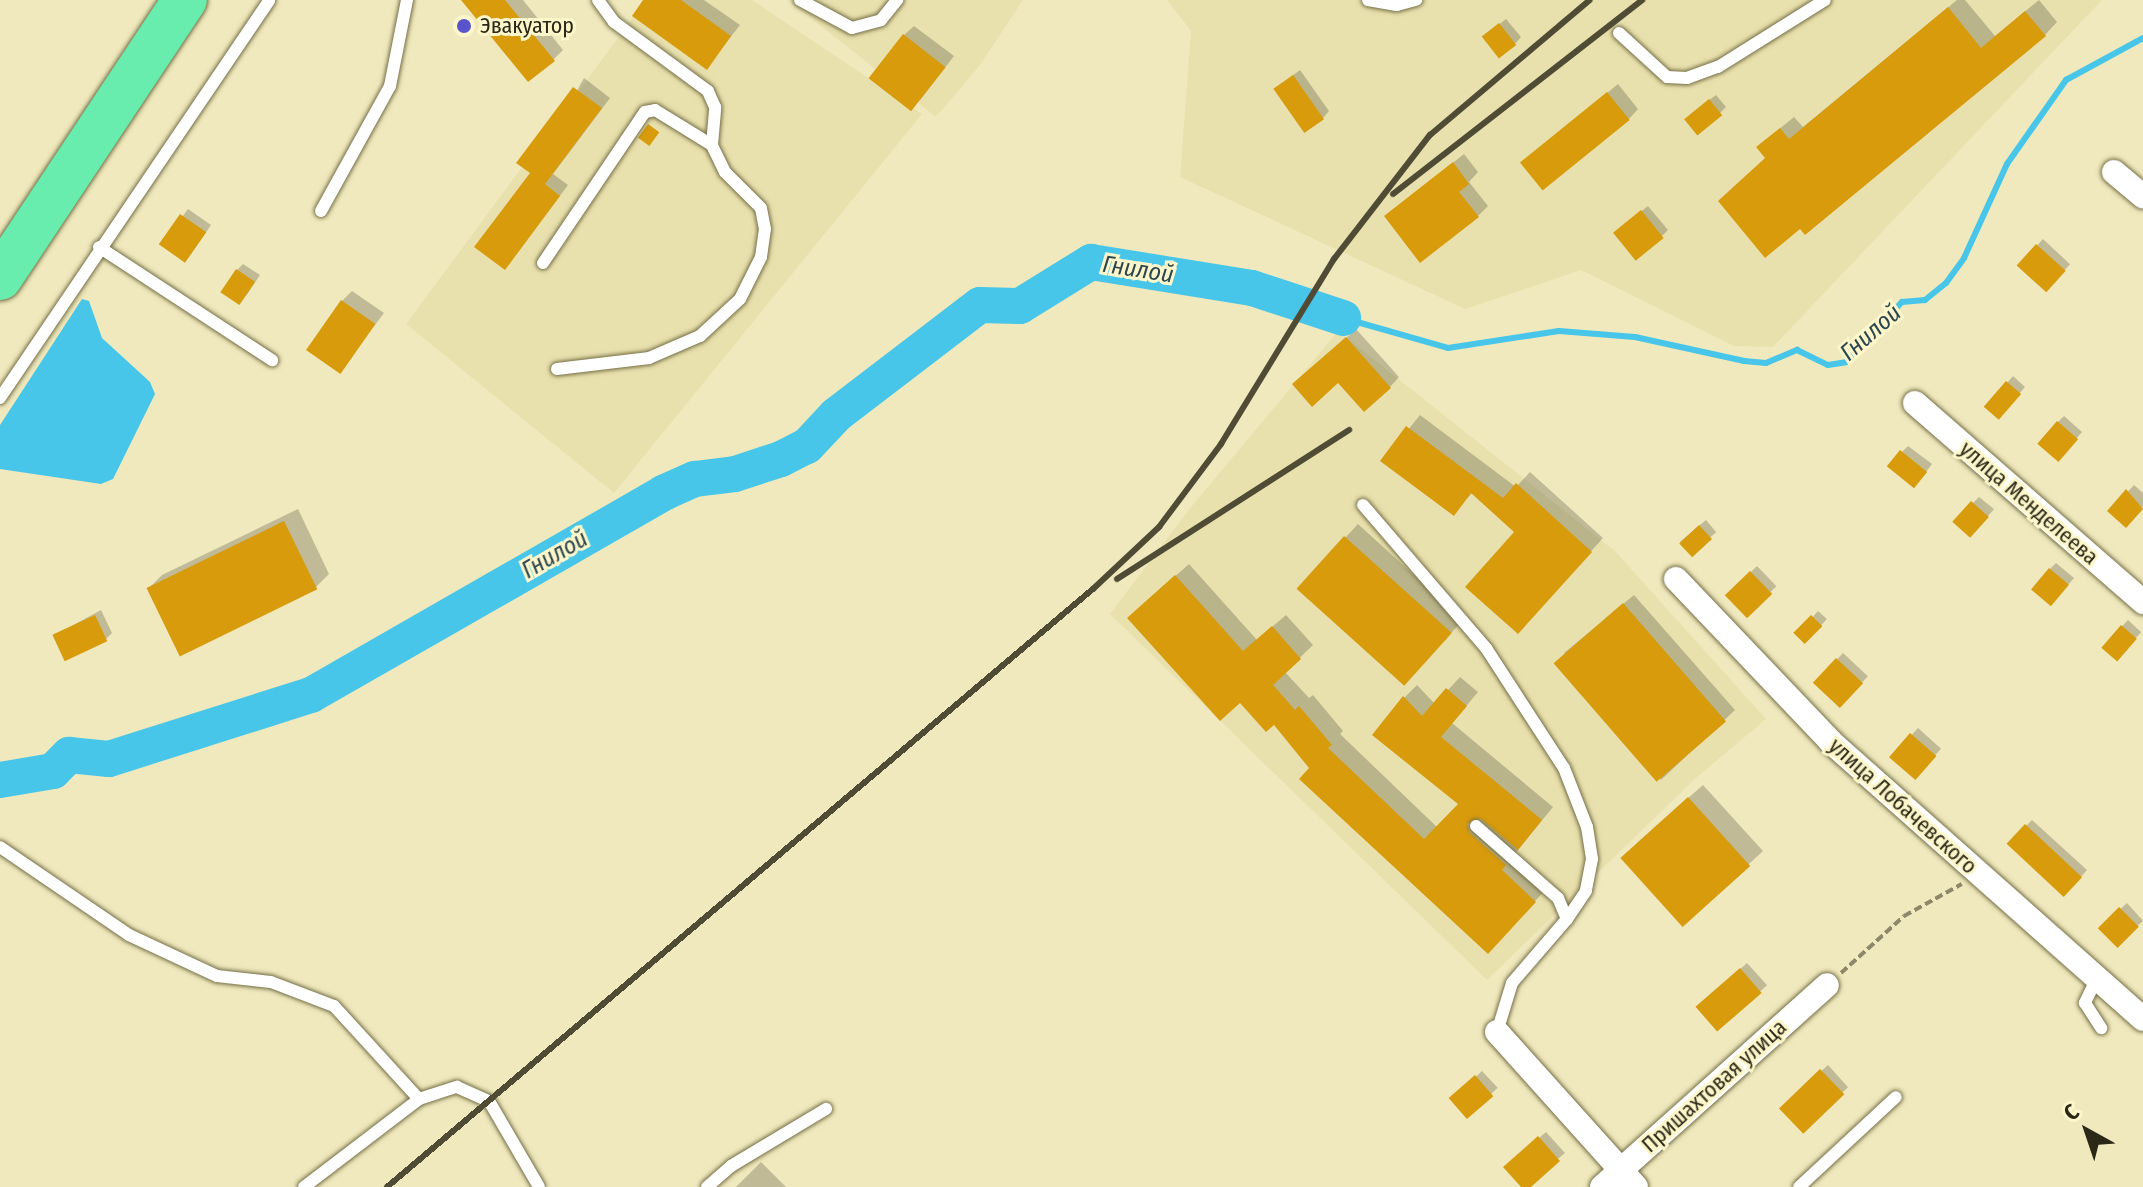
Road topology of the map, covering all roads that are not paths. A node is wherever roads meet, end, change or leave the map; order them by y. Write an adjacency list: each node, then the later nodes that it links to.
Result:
1 (155, 0): 16 (highway)
2 (185, 0): 19 (highway)
3 (269, 0): 17 (lane)
4 (407, 0): 15 (lane)
5 (598, 0): 12 (lane)
6 (800, 0): 7 (lane)
7 (897, 0)
8 (1368, 0): 9 (lane)
9 (1416, 0)
10 (1825, 0): 11 (lane)
11 (1619, 33)
12 (712, 145): 18 (lane); 21 (lane)
13 (2114, 172): 14 (street)
14 (2143, 196)
15 (321, 211)
16 (0, 231)
17 (99, 247): 20 (lane); 22 (lane)
18 (543, 263)
19 (0, 278)
20 (272, 360)
21 (557, 369)
22 (0, 398)
23 (1915, 403): 26 (street, улица Менделеева)
24 (1363, 505): 29 (lane)
25 (1676, 579): 30 (street, улица Лобачевского)
26 (2143, 602)
27 (1476, 826): 29 (lane)
28 (0, 847): 36 (lane)
29 (1567, 919): 34 (lane)
30 (2097, 978): 32 (street, улица Лобачевского); 33 (lane)
31 (1827, 985): 38 (street, Пришахтовая улица)
32 (2143, 1019)
33 (2101, 1028)
34 (1497, 1032): 38 (street)
35 (1896, 1097): 43 (lane)
36 (419, 1099): 39 (lane); 40 (lane)
37 (826, 1109): 41 (lane)
38 (1628, 1179): 42 (street, Пришахтовая улица)
39 (304, 1187)
40 (539, 1187)
41 (707, 1187)
42 (1602, 1187)
43 (1799, 1187)

